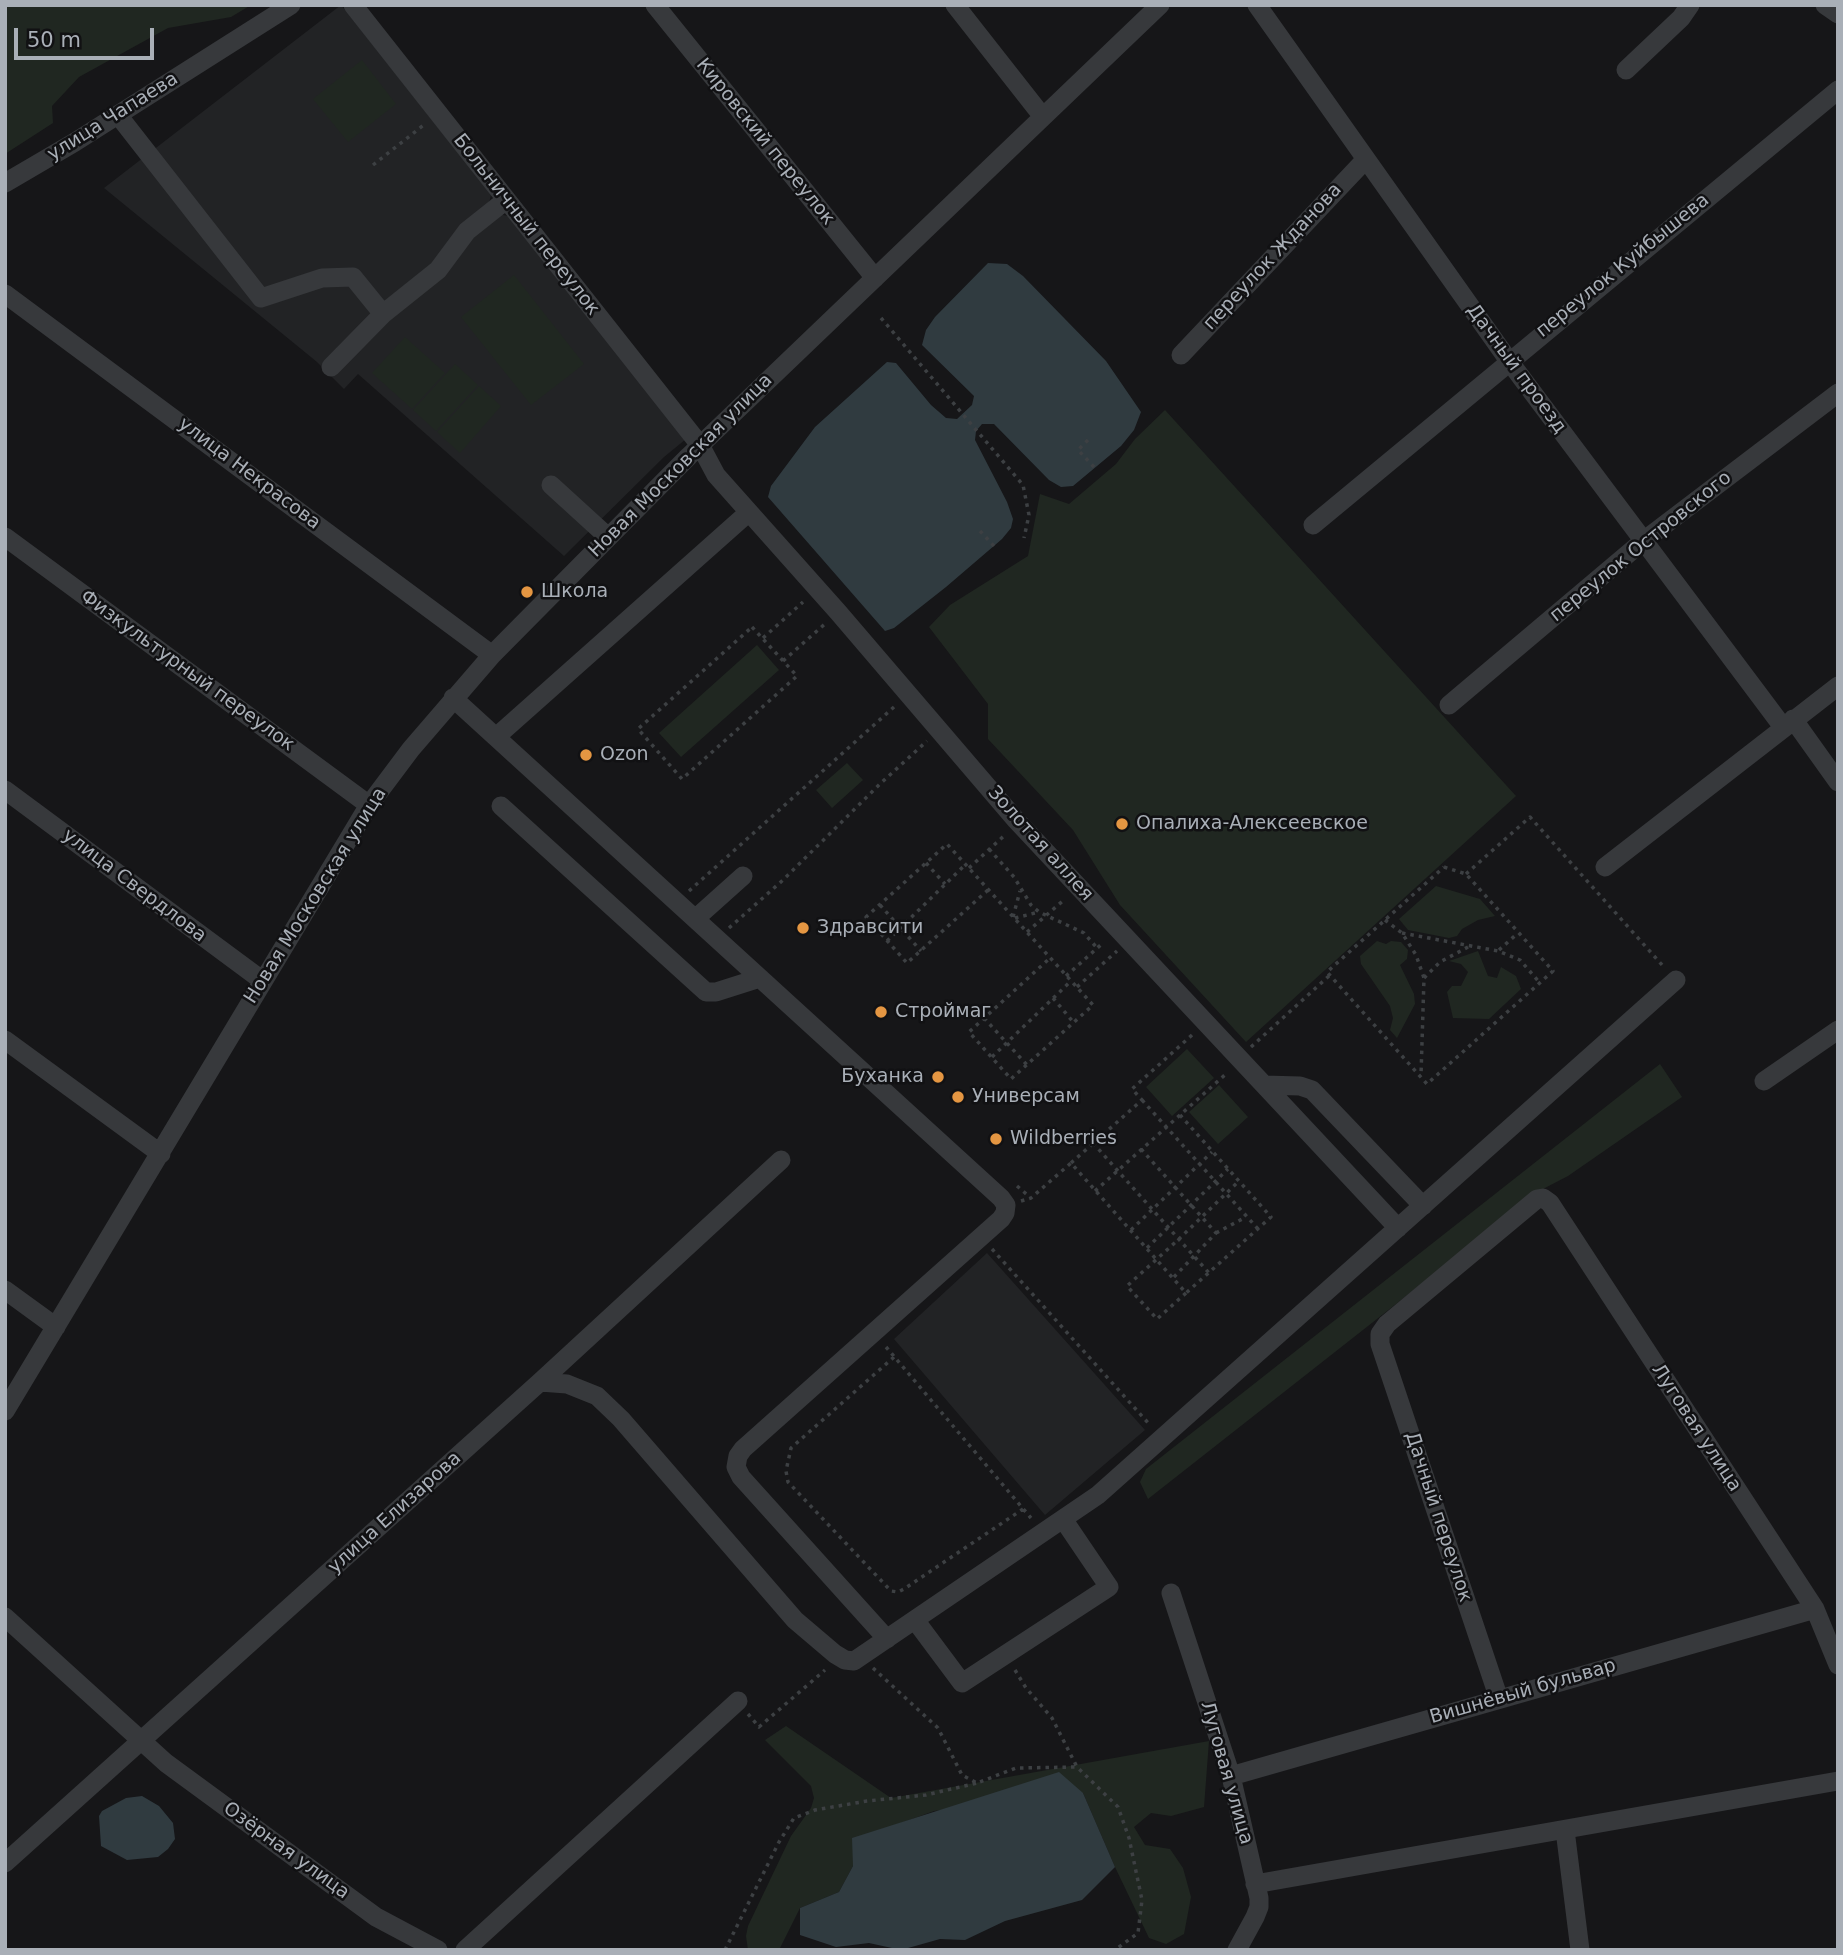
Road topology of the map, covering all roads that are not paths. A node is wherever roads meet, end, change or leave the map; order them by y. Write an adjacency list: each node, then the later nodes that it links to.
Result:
1 (291, 5): 12 (street, улица Чапаева)
2 (352, 5): 16 (street, Больничный переулок)
3 (655, 5): 17 (street, Кировский переулок)
4 (955, 5): 13 (street)
5 (1160, 5): 13 (street, Новая Московская улица)
6 (1257, 5): 14 (street, Дачный проезд)
7 (1690, 5): 10 (street)
8 (1825, 5): 9 (street)
9 (1838, 13)
10 (1626, 70)
11 (1838, 90): 21 (street, переулок Куйбышева)
12 (118, 115): 15 (street, улица Чапаева); 19 (street)
13 (1043, 117): 17 (street, Новая Московская улица)
14 (1366, 159): 20 (street, переулок Жданова); 21 (street, Дачный проезд)
15 (5, 183)
16 (506, 200): 19 (street); 24 (street, Больничный переулок)
17 (875, 278): 24 (street, Новая Московская улица)
18 (5, 294): 31 (street, улица Некрасова)
19 (383, 314): 22 (street)
20 (1181, 355)
21 (1508, 361): 27 (street, переулок Куйбышева); 30 (street, Дачный проезд)
22 (331, 367)
23 (1838, 393): 30 (street, переулок Островского)
24 (700, 445): 26 (street, Золотая аллея); 29 (street, Новая Московская улица)
25 (551, 485): 29 (street)
26 (749, 512): 36 (street); 50 (street, Золотая аллея)
27 (1313, 525)
28 (5, 537): 39 (street, Физкультурный переулок)
29 (608, 537): 31 (street, Новая Московская улица)
30 (1642, 542): 34 (street, переулок Островского); 35 (street, Дачный проезд)
31 (492, 655): 33 (street, Новая Московская улица)
32 (1838, 686): 35 (street)
33 (453, 698): 36 (street); 39 (street, Новая Московская улица)
34 (1449, 705)
35 (1788, 723): 37 (street, Дачный проезд); 41 (street)
36 (496, 737): 43 (street)
37 (1838, 782)
38 (5, 790): 46 (street, улица Свердлова)
39 (369, 805): 46 (street, Новая Московская улица)
40 (501, 806): 44 (street)
41 (1605, 867)
42 (743, 876): 43 (street)
43 (695, 919): 44 (street)
44 (760, 978): 65 (street)
45 (1676, 980): 54 (street)
46 (263, 981): 51 (street, Новая Московская улица)
47 (1838, 1030): 49 (street)
48 (5, 1040): 51 (street)
49 (1764, 1081)
50 (1265, 1085): 54 (street); 55 (street, Золотая аллея)
51 (161, 1154): 57 (street, Новая Московская улица)
52 (781, 1160): 58 (street, улица Елизарова)
53 (1543, 1198): 62 (street, Луговая улица); 67 (street, Дачный переулок)
54 (1423, 1206): 55 (street)
55 (1398, 1227): 60 (street)
56 (5, 1290): 57 (street)
57 (56, 1327): 59 (street, Новая Московская улица)
58 (540, 1382): 65 (street); 69 (street, улица Елизарова)
59 (5, 1411)
60 (1063, 1519): 64 (street); 64 (street)
61 (1171, 1593): 70 (street, Луговая улица)
62 (1815, 1609): 66 (street, Луговая улица); 67 (street, Вишнёвый бульвар)
63 (5, 1618): 69 (street, Озёрная улица)
64 (915, 1620): 65 (street)
65 (887, 1639)
66 (1838, 1665)
67 (1499, 1699): 70 (street, Вишнёвый бульвар)
68 (738, 1701): 76 (street)
69 (143, 1741): 73 (street, улица Елизарова); 75 (street, Озёрная улица)
70 (1231, 1776): 74 (street, Луговая улица)
71 (1838, 1781): 72 (street)
72 (1564, 1830): 74 (street); 78 (street)
73 (5, 1863)
74 (1255, 1884): 77 (street, Луговая улица)
75 (438, 1950)
76 (465, 1950)
77 (1237, 1950)
78 (1580, 1950)

